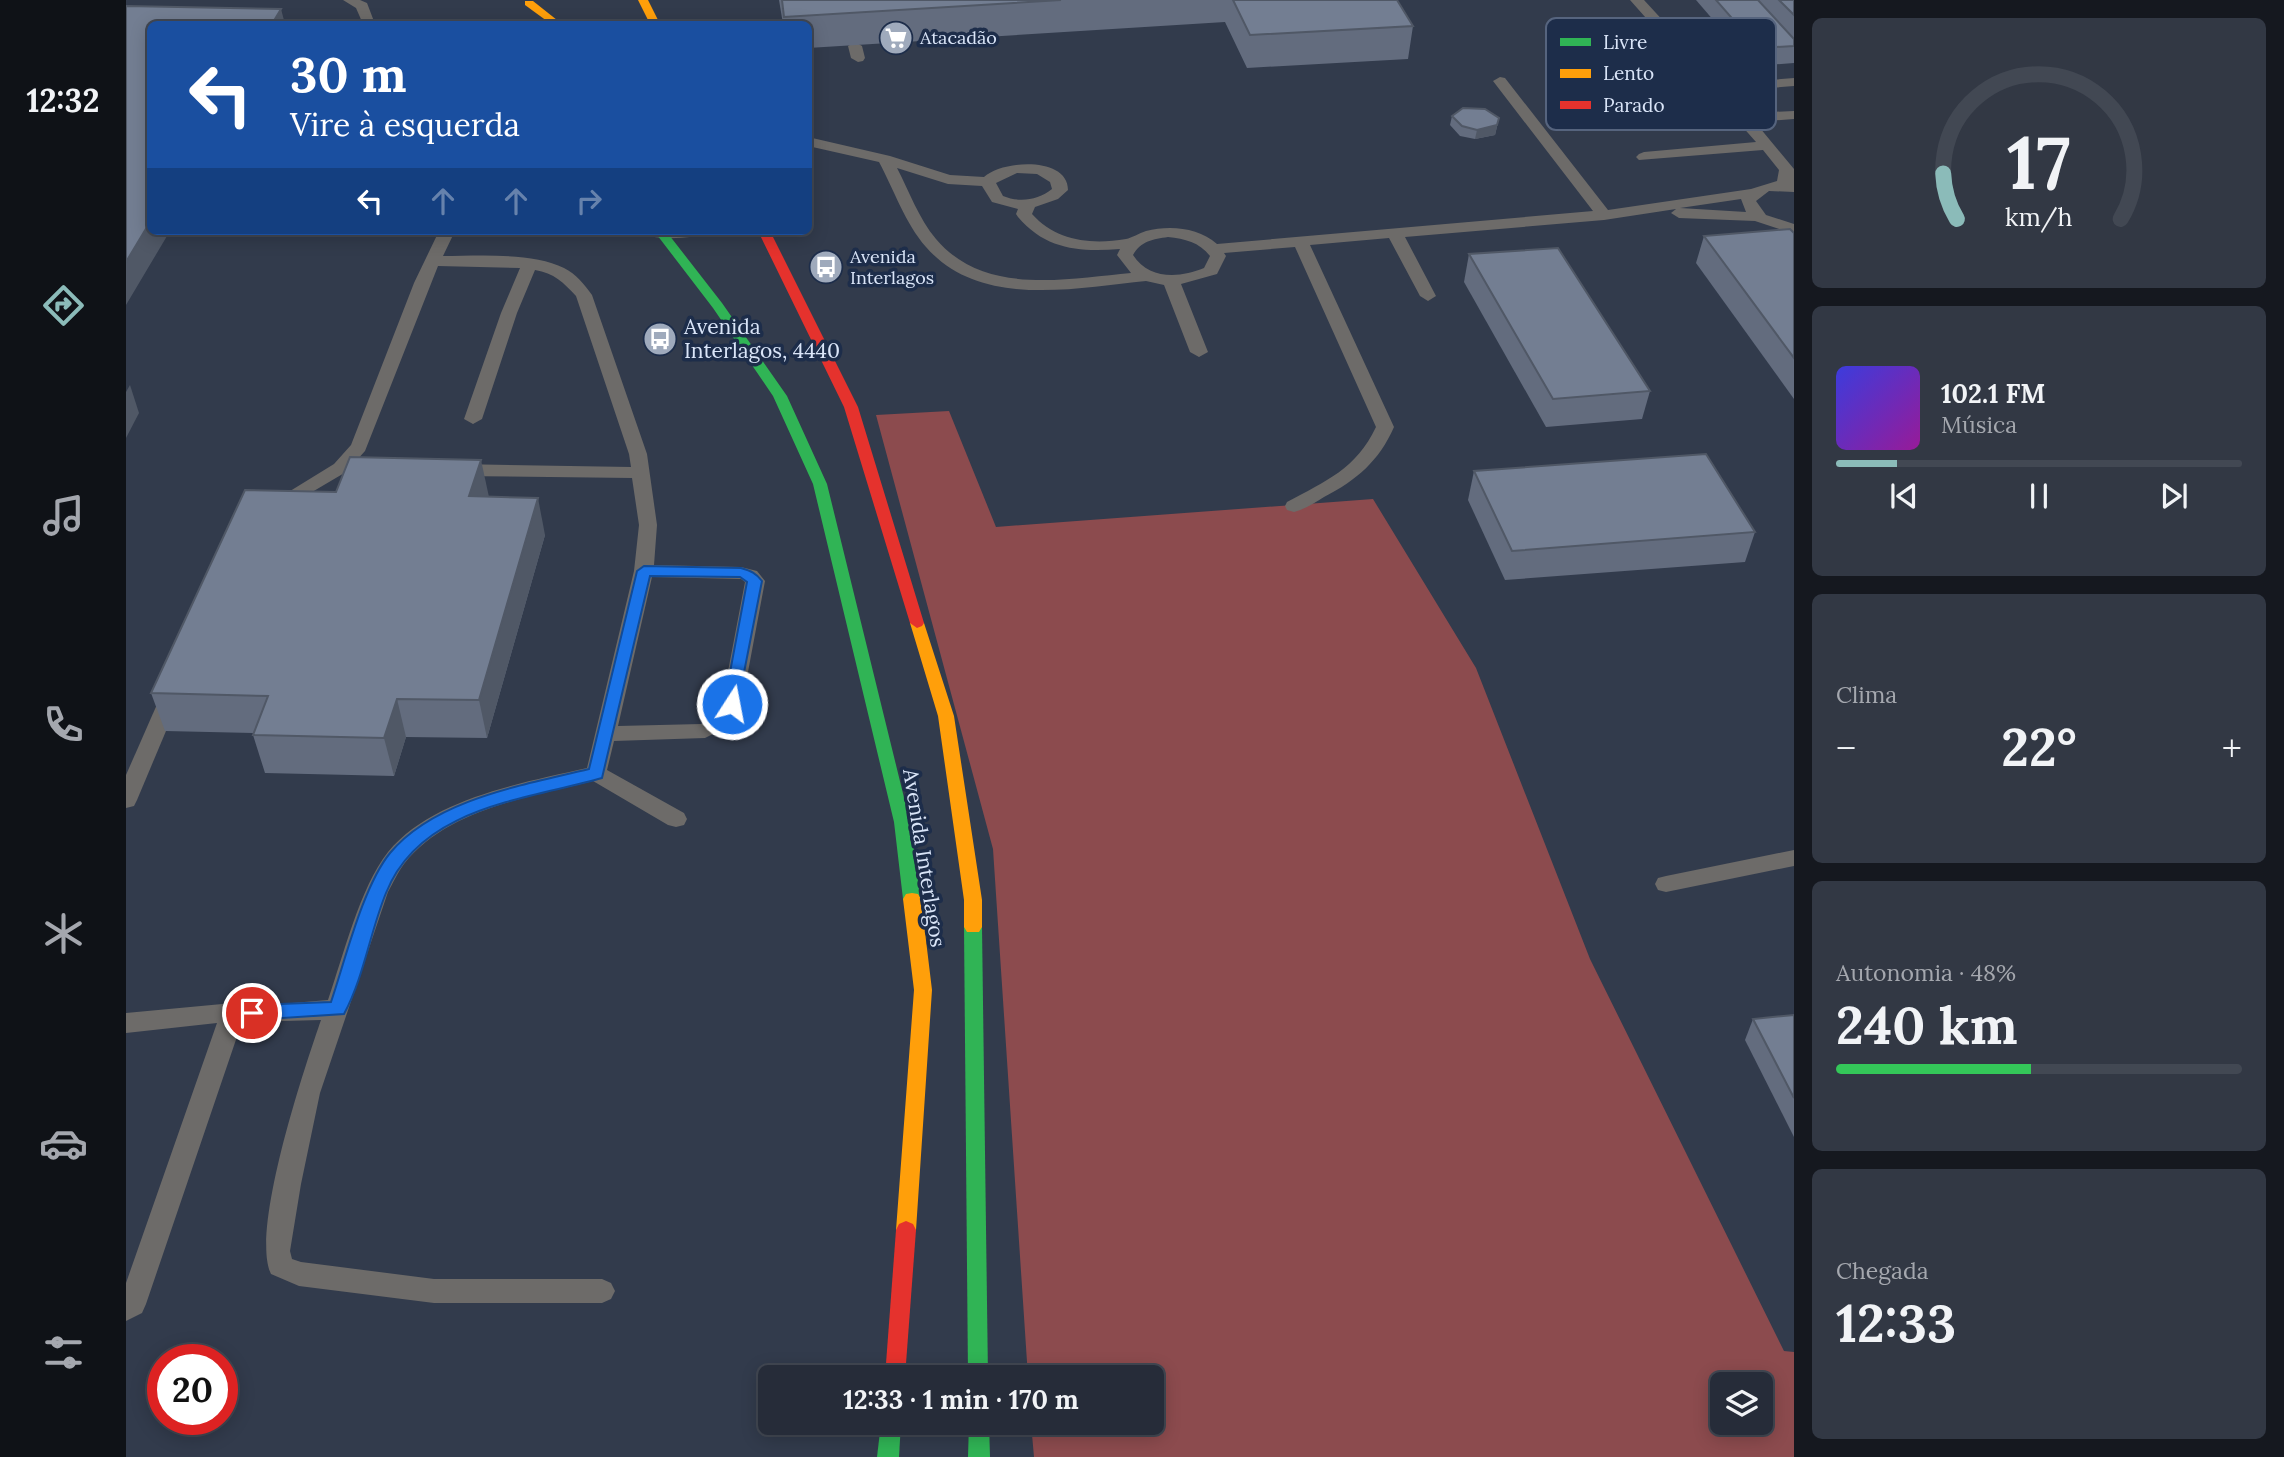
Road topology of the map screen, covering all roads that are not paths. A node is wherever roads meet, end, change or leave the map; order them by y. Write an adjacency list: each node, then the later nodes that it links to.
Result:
1 (350, 0): 6 (lane)
2 (643, 0): 9 (main road)
3 (1637, 0): 5 (lane)
4 (528, 2): 7 (main road); 8 (main road)
5 (1653, 18)
6 (368, 21)
7 (538, 21)
8 (553, 21)
9 (654, 21)
10 (1500, 81): 25 (lane)
11 (1794, 82): 12 (lane)
12 (1776, 84)
13 (1794, 115): 14 (lane)
14 (1776, 116)
15 (1754, 130): 17 (lane)
16 (812, 142): 19 (lane)
17 (1767, 145): 18 (lane); 21 (lane)
18 (1644, 157)
19 (886, 159): 20 (lane); 37 (lane)
20 (988, 182): 23 (lane); 23 (lane)
21 (1789, 186): 22 (lane)
22 (1753, 193): 24 (lane); 26 (lane)
23 (1028, 205): 33 (lane)
24 (1635, 212): 25 (lane); 26 (lane)
25 (1604, 215): 28 (lane)
26 (1759, 217): 27 (lane)
27 (1794, 229)
28 (1394, 232): 32 (lane); 39 (lane)
29 (445, 235): 35 (lane)
30 (659, 235): 61 (main road, Avenida Interlagos)
31 (766, 235): 62 (main road, Avenida Interlagos)
32 (1300, 241): 34 (lane); 46 (lane)
33 (1133, 243): 34 (lane); 37 (lane)
34 (1214, 248): 38 (lane)
35 (432, 261): 36 (lane); 42 (lane)
36 (529, 267): 41 (lane); 45 (lane)
37 (1147, 276): 38 (lane)
38 (1171, 281): 40 (lane)
39 (1428, 296)
40 (1199, 352)
41 (473, 419)
42 (340, 468): 43 (lane); 47 (lane)
43 (367, 469)
44 (436, 470): 45 (lane)
45 (641, 473): 48 (lane)
46 (1294, 506)
47 (261, 516)
48 (644, 571): 50 (lane); 50 (lane)
49 (181, 672): 52 (lane)
50 (605, 734): 51 (lane)
51 (596, 774): 53 (lane); 56 (lane)
52 (126, 800)
53 (676, 818)
54 (1794, 858): 55 (lane)
55 (1667, 884)
56 (338, 1009): 57 (lane); 59 (lane)
57 (233, 1012): 58 (lane); 60 (lane)
58 (126, 1023)
59 (603, 1291)
60 (126, 1309)
61 (896, 1365)
62 (978, 1365)
63 (890, 1435): 65 (main road)
64 (979, 1435): 66 (main road)
65 (888, 1457)
66 (979, 1457)

